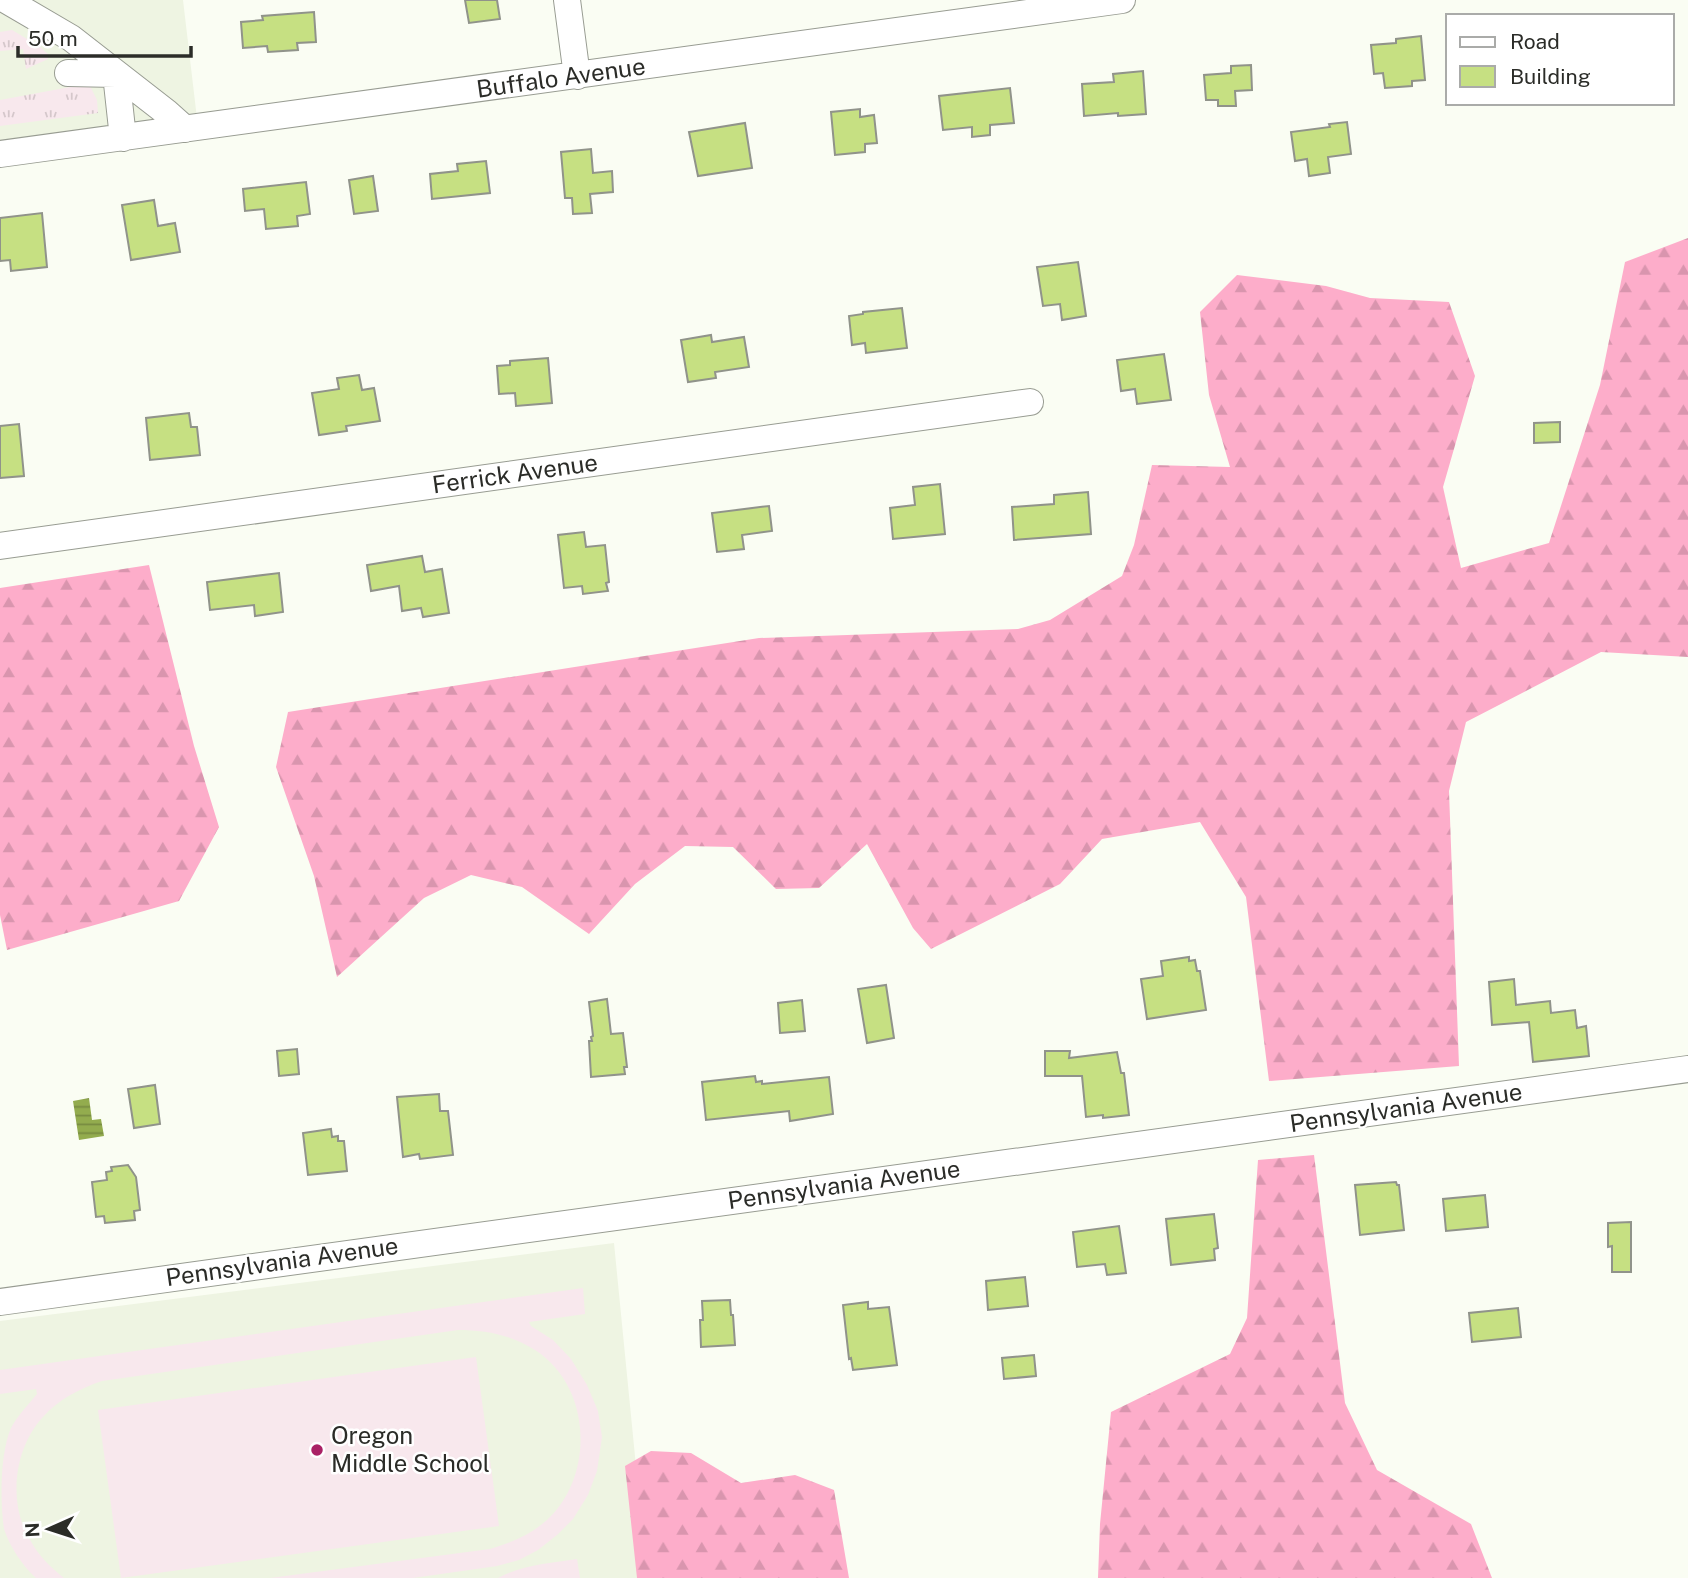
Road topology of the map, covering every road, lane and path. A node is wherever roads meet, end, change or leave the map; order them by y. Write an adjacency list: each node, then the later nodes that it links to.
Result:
1 (6, 0): 5 (street)
2 (567, 0): 6 (street)
3 (1122, 0): 6 (street, Buffalo Avenue)
4 (68, 73): 5 (street)
5 (116, 74): 7 (street); 8 (street)
6 (577, 76): 7 (street, Buffalo Avenue)
7 (185, 129): 8 (street, Buffalo Avenue)
8 (123, 138): 9 (street, Buffalo Avenue)
9 (0, 154)
10 (1030, 402): 11 (street, Ferrick Avenue)
11 (0, 547)
12 (1688, 1069): 13 (street, Pennsylvania Avenue)
13 (0, 1301)

